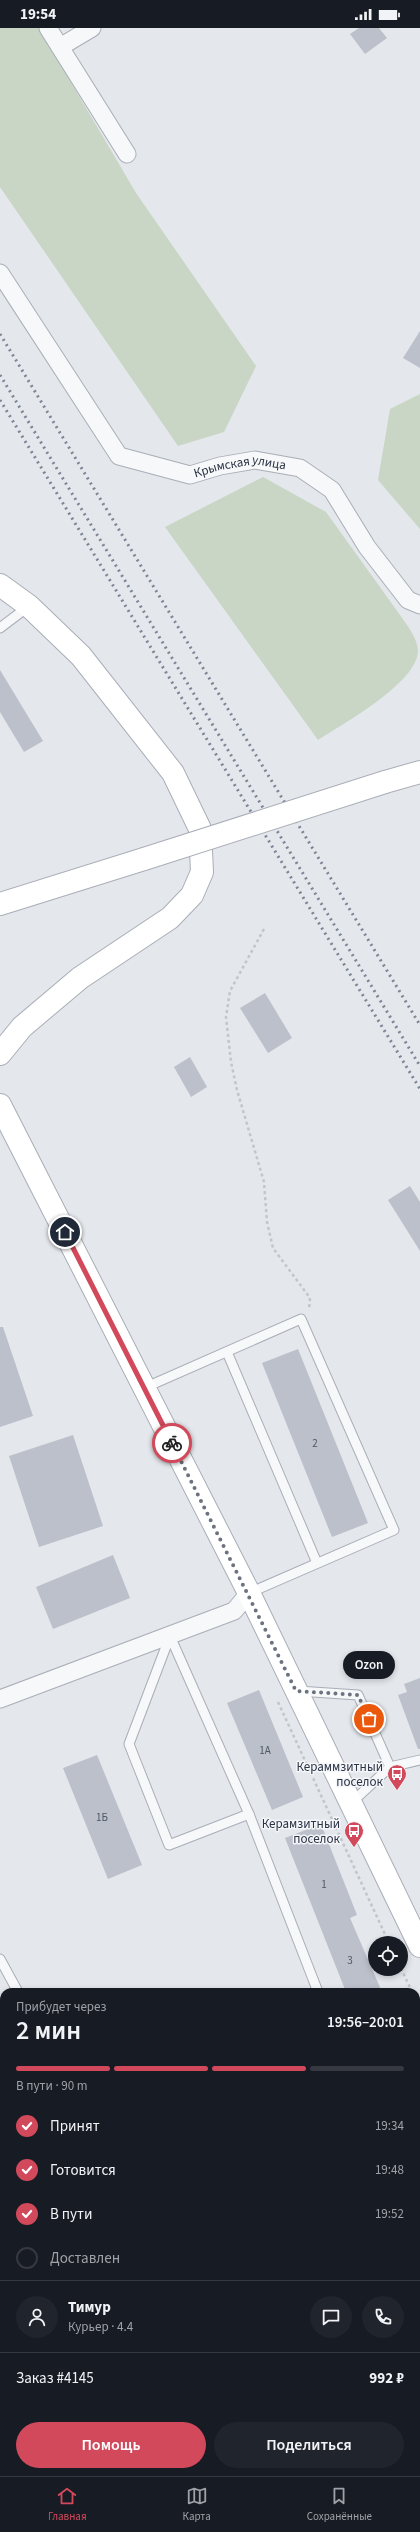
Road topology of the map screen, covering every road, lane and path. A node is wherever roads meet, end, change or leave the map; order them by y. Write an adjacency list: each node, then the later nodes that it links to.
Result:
1 (48, 28): 3 (street)
2 (92, 28): 3 (street)
3 (60, 47): 4 (street)
4 (127, 154)
5 (0, 273): 7 (street, Крымская улица)
6 (0, 585): 8 (street)
7 (420, 605)
8 (28, 606): 9 (lane); 13 (street)
9 (0, 628)
10 (420, 772): 11 (street, bridge)
11 (0, 904)
12 (264, 929): 15 (path)
13 (0, 1054)
14 (0, 1105): 17 (street)
15 (301, 1319): 16 (lane); 18 (lane)
16 (227, 1352): 17 (lane); 18 (lane)
17 (144, 1388): 19 (street)
18 (317, 1563): 19 (lane)
19 (249, 1593): 20 (street); 21 (street)
20 (170, 1636): 23 (street); 27 (lane); 27 (lane)
21 (296, 1691): 25 (lane); 26 (street)
22 (275, 1696): 28 (path)
23 (0, 1699)
24 (420, 1760): 25 (lane)
25 (390, 1766): 26 (lane)
26 (351, 1803): 29 (street)
27 (249, 1814): 33 (lane)
28 (386, 1936)
29 (420, 1946)
30 (0, 1959): 32 (lane)
31 (405, 1976): 34 (path)
32 (16, 1988)
33 (316, 1988)
34 (410, 1988)

